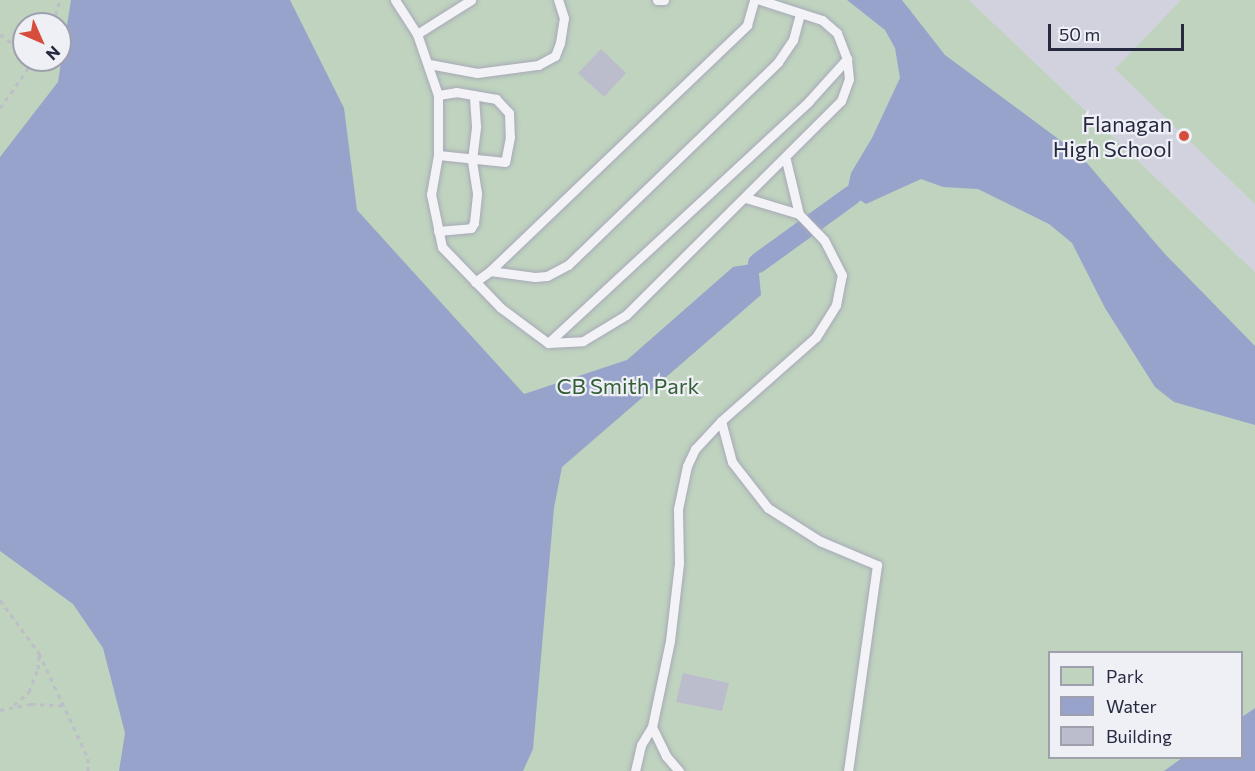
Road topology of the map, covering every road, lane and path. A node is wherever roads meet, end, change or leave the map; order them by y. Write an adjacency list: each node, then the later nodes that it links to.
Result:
1 (396, 0): 9 (lane)
2 (471, 0): 9 (lane)
3 (558, 0): 11 (lane)
4 (657, 0): 5 (lane)
5 (664, 0)
6 (754, 0): 22 (lane)
7 (760, 0): 8 (lane)
8 (800, 14): 10 (lane); 22 (lane)
9 (417, 34): 11 (lane)
10 (847, 59): 17 (lane); 24 (lane)
11 (429, 64): 13 (lane)
12 (26, 72): 15 (path)
13 (438, 94): 14 (lane); 16 (lane)
14 (474, 95): 18 (lane); 18 (lane)
15 (0, 108)
16 (438, 155): 18 (lane); 21 (lane)
17 (786, 159): 19 (lane); 20 (lane)
18 (472, 160): 21 (lane)
19 (746, 198): 20 (lane); 24 (lane)
20 (799, 214): 25 (lane)
21 (438, 231): 23 (lane)
22 (490, 271): 23 (lane)
23 (475, 282): 24 (lane)
24 (548, 343)
25 (721, 422): 31 (lane); 35 (lane)
26 (0, 600): 27 (path)
27 (39, 653): 28 (path); 29 (path)
28 (12, 706): 29 (path); 30 (path)
29 (66, 706): 32 (path)
30 (0, 710)
31 (652, 727): 33 (lane); 34 (lane)
32 (88, 771)
33 (635, 771)
34 (679, 771)
35 (848, 771)

